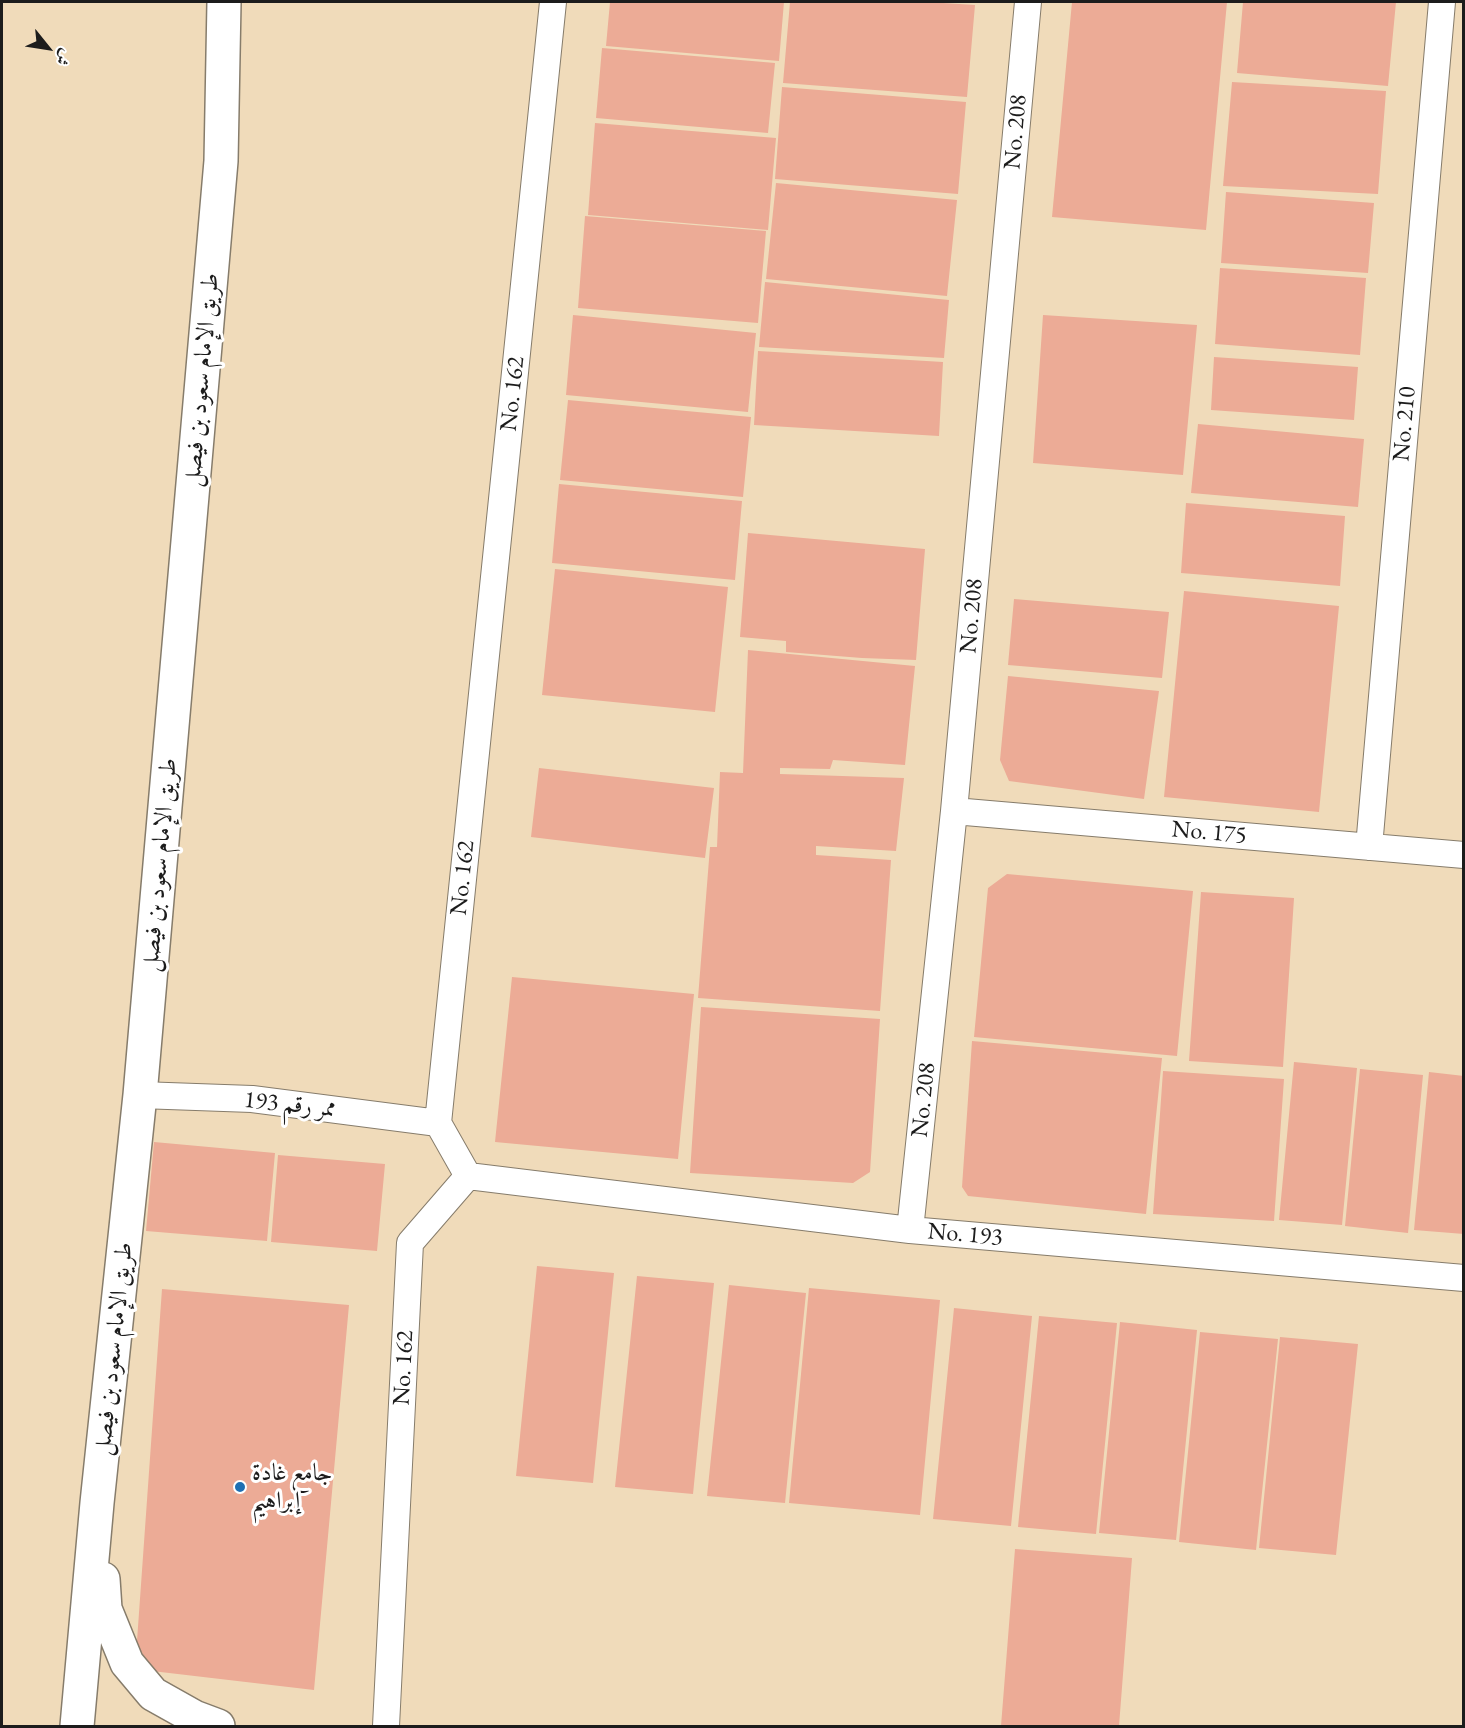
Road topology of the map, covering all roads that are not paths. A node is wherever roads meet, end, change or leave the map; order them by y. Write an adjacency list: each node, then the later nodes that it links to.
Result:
1 (224, 2): 8 (main road, طريق الإمام سعود بن فيصل)
2 (553, 2): 9 (street, No. 162)
3 (1028, 2): 5 (street, No. 208)
4 (1442, 2): 6 (street, No. 210)
5 (954, 812): 6 (street, No. 175); 11 (street, No. 208)
6 (1369, 847): 7 (street, No. 175)
7 (1464, 855)
8 (140, 1095): 9 (street, ممر رقم 193); 13 (main road, طريق الإمام سعود بن فيصل)
9 (438, 1123): 10 (street)
10 (468, 1176): 11 (street, No. 193); 16 (street, No. 162)
11 (910, 1230): 12 (street, No. 193)
12 (1464, 1278)
13 (97, 1503): 14 (main road, طريق الإمام سعود بن فيصل); 15 (main road)
14 (77, 1726)
15 (218, 1726)
16 (386, 1726)

